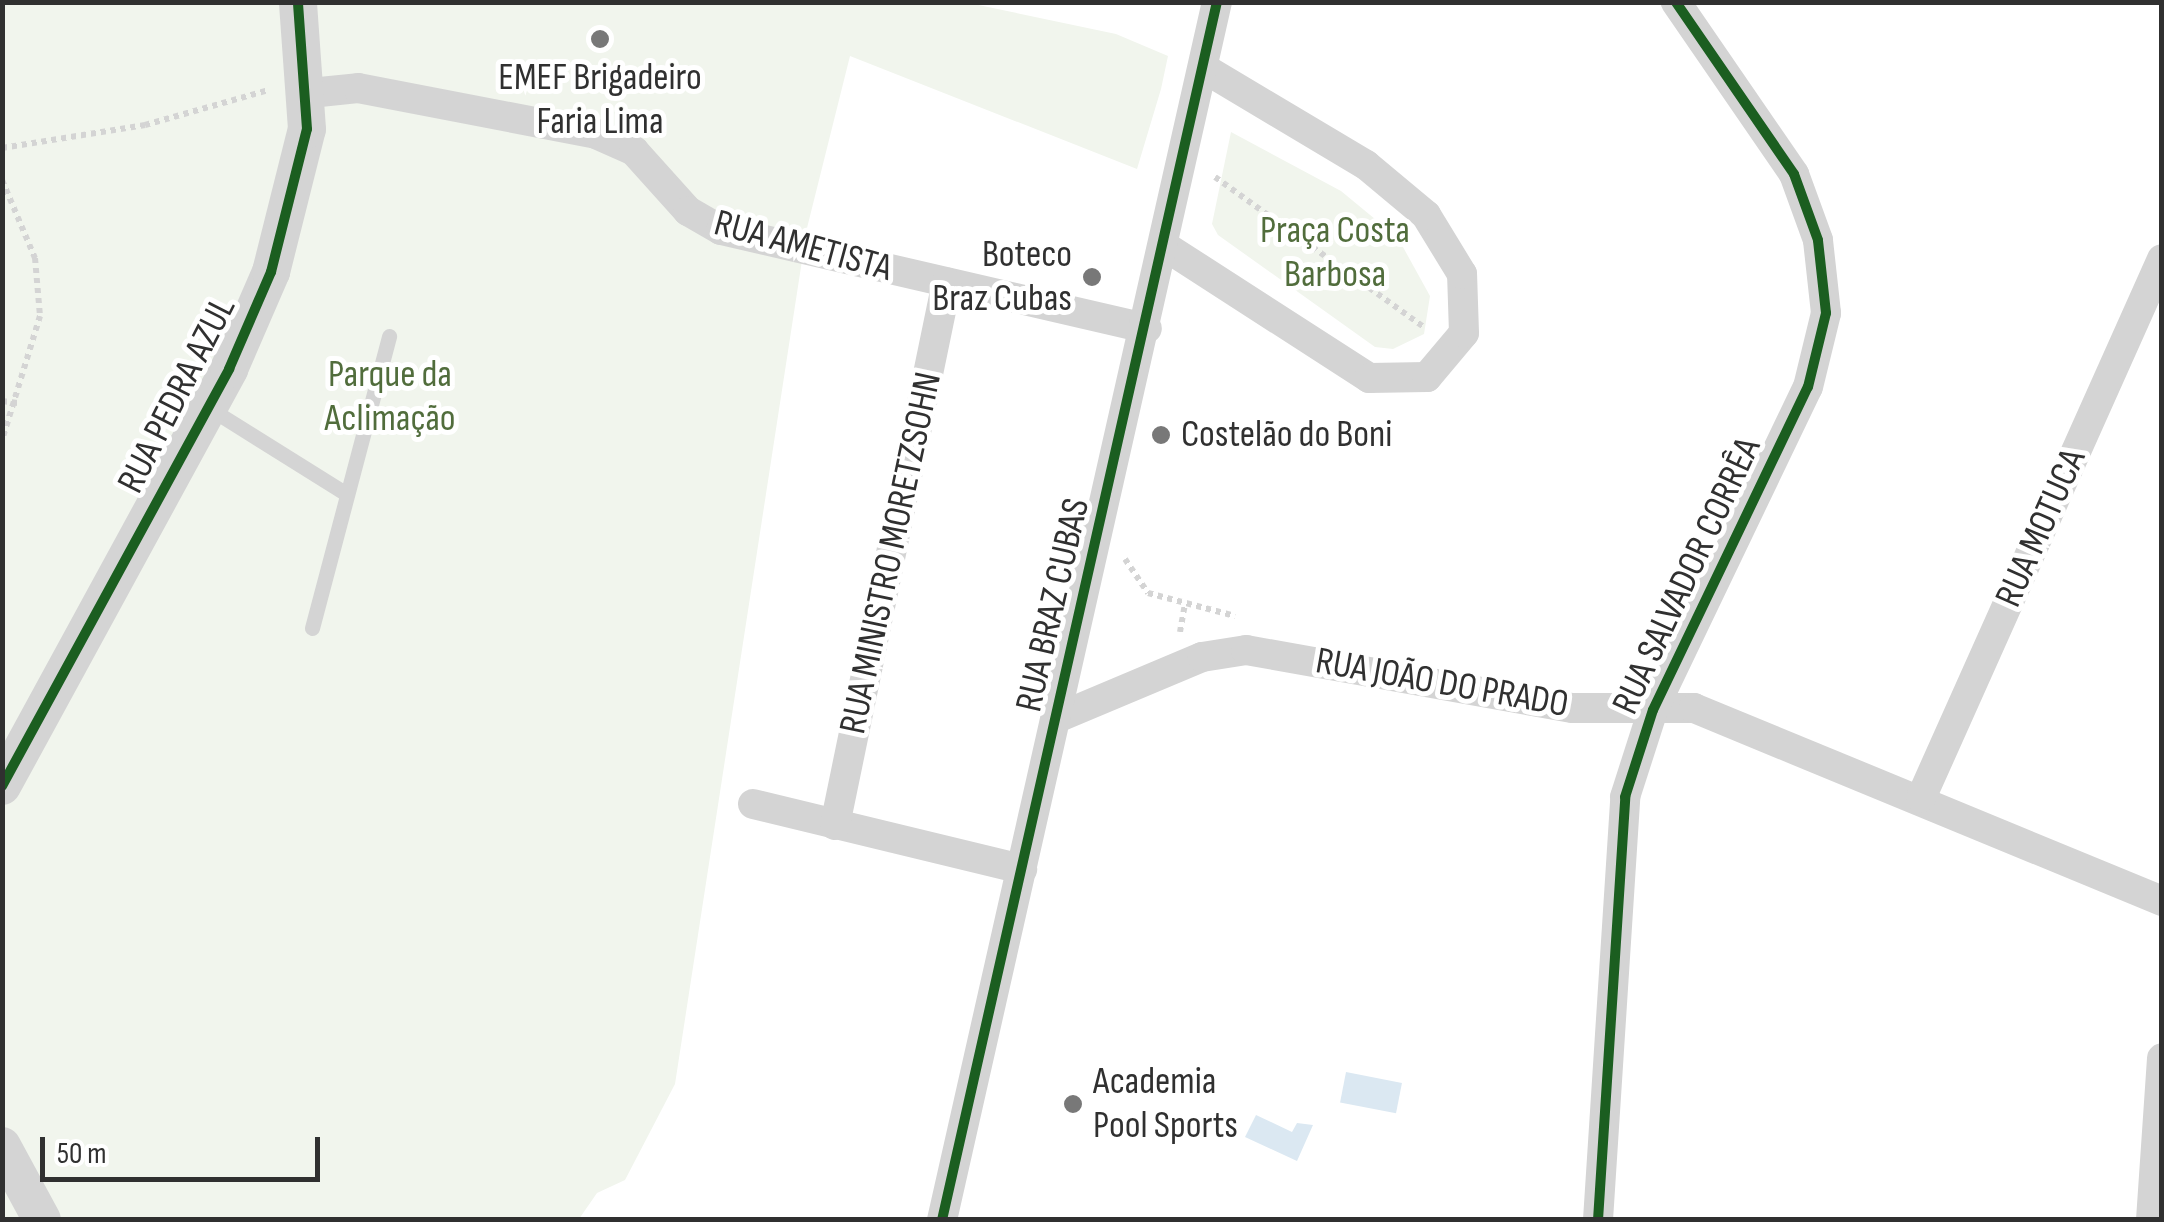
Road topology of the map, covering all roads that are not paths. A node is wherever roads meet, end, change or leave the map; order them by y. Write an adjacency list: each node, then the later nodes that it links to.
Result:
1 (298, 2): 5 (street, RUA PEDRA AZUL)
2 (1218, 2): 4 (street, RUA BRAZ CUBAS)
3 (1676, 2): 14 (street, RUA SALVADOR CORRÊA)
4 (1204, 68): 6 (street, RUA BRAZ CUBAS); 6 (street)
5 (310, 93): 8 (street, RUA AMETISTA); 11 (street, RUA PEDRA AZUL)
6 (1166, 247): 9 (street, RUA BRAZ CUBAS)
7 (2162, 259): 17 (street, RUA MOTUCA)
8 (947, 282): 9 (street, RUA AMETISTA); 19 (street, RUA MINISTRO MORETZSOHN)
9 (1147, 328): 15 (street, RUA BRAZ CUBAS)
10 (389, 336): 12 (lane)
11 (208, 408): 12 (lane); 16 (street, RUA PEDRA AZUL)
12 (346, 493): 13 (lane)
13 (312, 628)
14 (1653, 710): 15 (street, RUA JOÃO DO PRADO); 17 (street, RUA JOÃO DO PRADO); 26 (street, RUA SALVADOR CORRÊA)
15 (1057, 718): 20 (street, RUA BRAZ CUBAS)
16 (2, 786)
17 (1921, 798): 21 (street, RUA JOÃO DO PRADO)
18 (753, 804): 19 (street)
19 (835, 825): 20 (street)
20 (1022, 869): 25 (street, RUA BRAZ CUBAS)
21 (2162, 901)
22 (2162, 1058): 27 (street)
23 (2, 1146): 24 (street)
24 (42, 1220)
25 (942, 1220)
26 (1598, 1220)
27 (2151, 1220)

